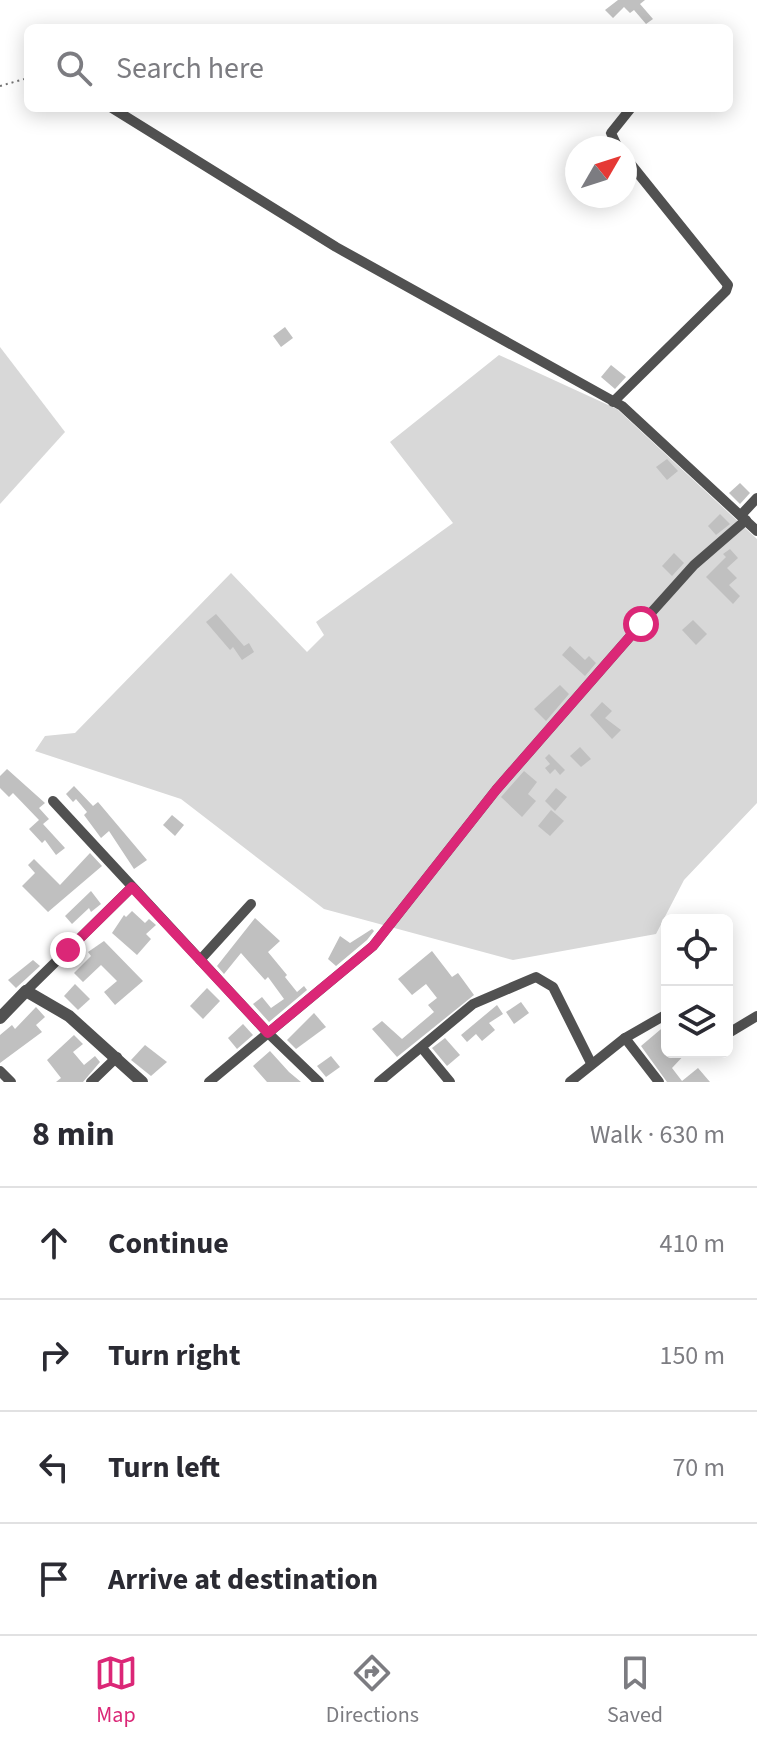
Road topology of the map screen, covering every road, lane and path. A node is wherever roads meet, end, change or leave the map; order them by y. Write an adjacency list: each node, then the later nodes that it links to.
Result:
1 (24, 79): 2 (path)
2 (0, 86)
3 (118, 112): 7 (street)
4 (628, 112): 5 (street)
5 (612, 136)
6 (637, 172): 7 (street)
7 (613, 402): 9 (street)
8 (757, 498): 9 (street)
9 (744, 518): 10 (street); 20 (street)
10 (757, 531)
11 (53, 801): 12 (street)
12 (132, 887): 14 (street); 15 (street)
13 (251, 904): 14 (street)
14 (200, 960): 20 (street)
15 (26, 991): 18 (street); 23 (street)
16 (757, 1016): 19 (street)
17 (661, 1017): 21 (street)
18 (0, 1018)
19 (733, 1030)
20 (268, 1033): 29 (street); 30 (street)
21 (625, 1038): 24 (street); 34 (street)
22 (422, 1048): 24 (street); 31 (street); 32 (street)
23 (117, 1057): 27 (street); 28 (street)
24 (591, 1063): 33 (street)
25 (0, 1071): 26 (street)
26 (11, 1082)
27 (91, 1082)
28 (142, 1082)
29 (209, 1082)
30 (319, 1082)
31 (379, 1082)
32 (450, 1082)
33 (570, 1082)
34 (659, 1082)

